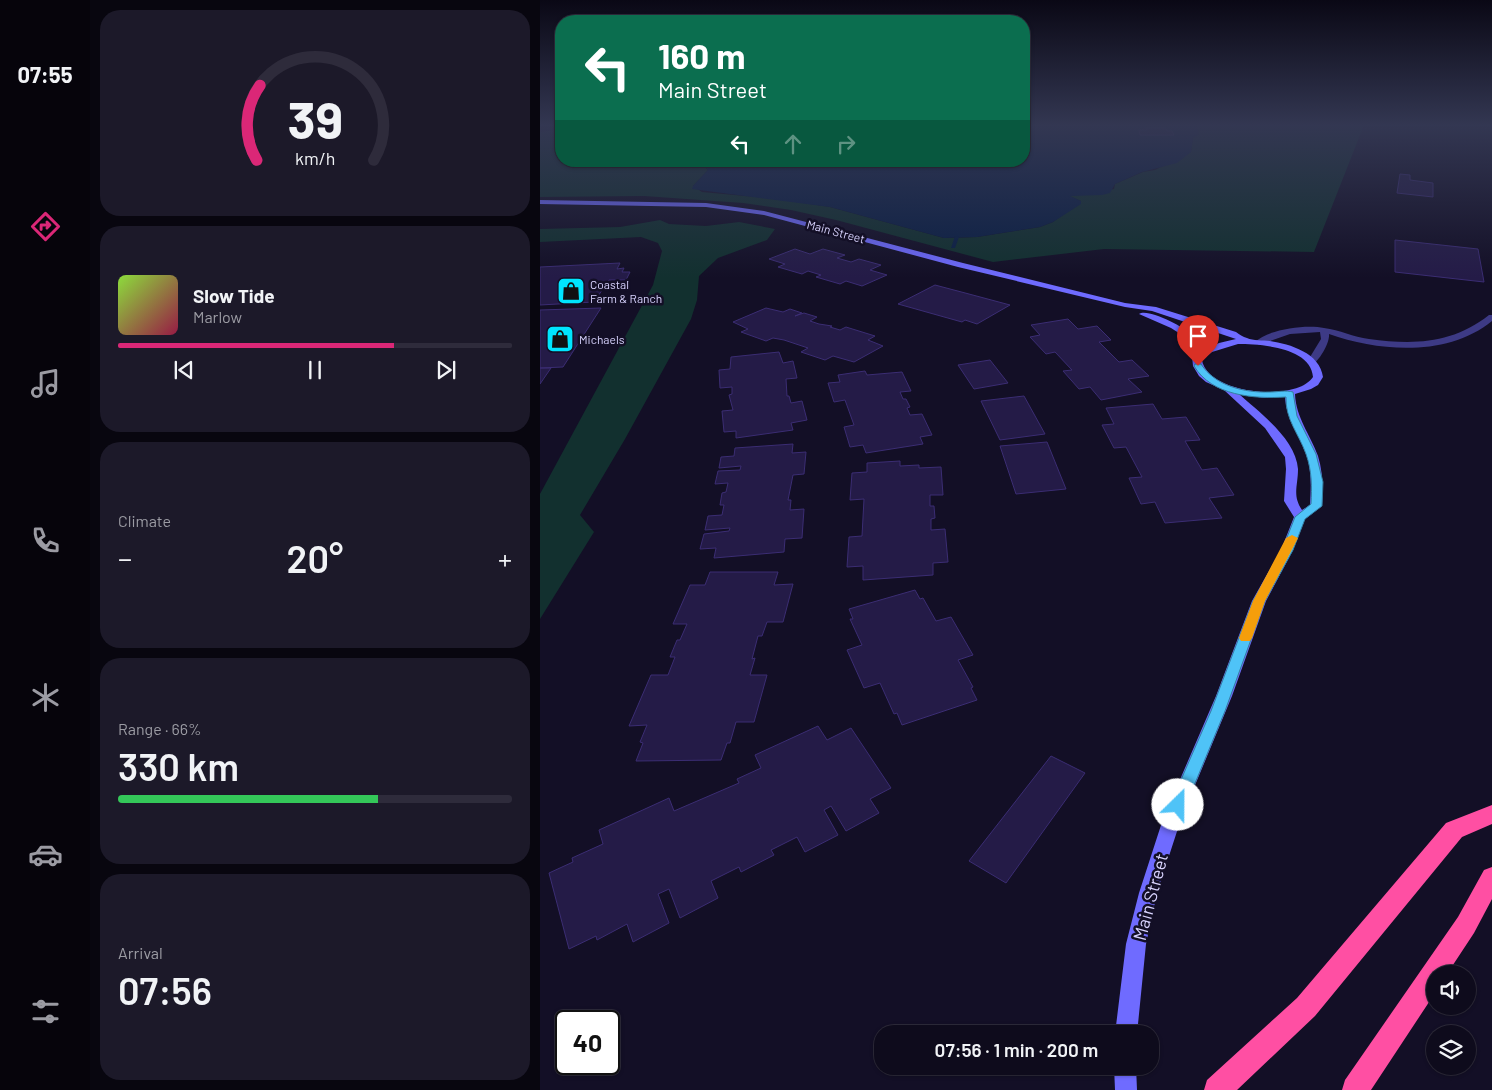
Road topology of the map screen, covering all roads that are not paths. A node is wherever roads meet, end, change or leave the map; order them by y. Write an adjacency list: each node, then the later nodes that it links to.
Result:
1 (540, 202): 2 (street, Main Street)
2 (1125, 305): 5 (street, Main Street); 7 (street, Main Street)
3 (1492, 317): 4 (street)
4 (1324, 330): 6 (street); 8 (street)
5 (1247, 342): 6 (street, Main Street); 7 (street, Main Street)
6 (1259, 342): 8 (street, Main Street)
7 (1199, 358): 9 (street, Main Street)
8 (1312, 362): 10 (street, Main Street)
9 (1228, 388): 10 (street, Main Street); 11 (street, Main Street)
10 (1290, 394): 11 (street, Main Street)
11 (1300, 517): 14 (street, Main Street)
12 (1492, 814): 17 (highway)
13 (1492, 876): 18 (highway)
14 (1127, 1025)
15 (1125, 1075): 16 (street)
16 (1126, 1090)
17 (1217, 1090)
18 (1355, 1090)

